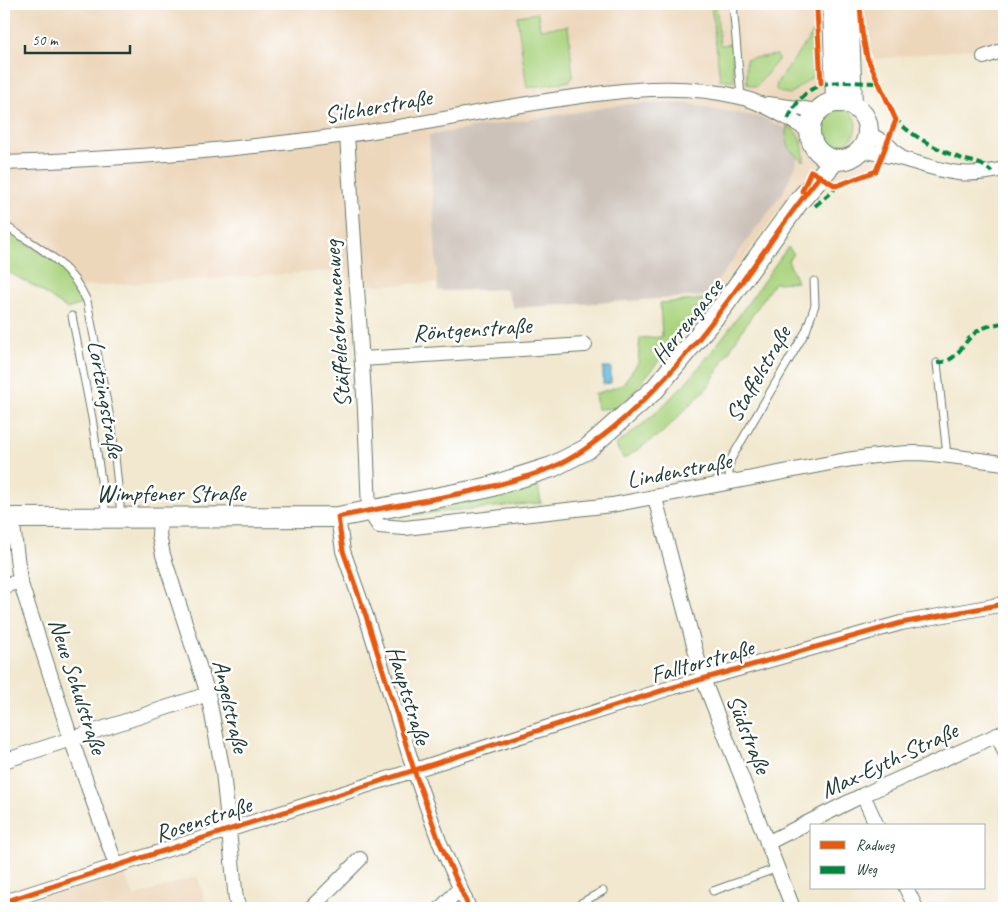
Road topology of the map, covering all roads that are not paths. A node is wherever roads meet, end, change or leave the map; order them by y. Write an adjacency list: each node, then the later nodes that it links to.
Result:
1 (733, 4): 6 (lane)
2 (833, 4): 8 (street)
3 (848, 4): 8 (street)
4 (1004, 50): 5 (street)
5 (984, 57)
6 (741, 97): 7 (street, Silcherstraße); 10 (street, Silcherstraße)
7 (758, 103): 8 (street, Silcherstraße); 9 (street, Silcherstraße)
8 (835, 106): 9 (street); 11 (street)
9 (810, 131): 12 (street)
10 (347, 135): 13 (street, Silcherstraße); 19 (street, Stäffelesbrunnenweg)
11 (865, 142): 12 (street); 14 (street)
12 (827, 156): 25 (street, Herrengasse)
13 (4, 163)
14 (1004, 169)
15 (4, 224): 28 (lane, Lortzingstraße)
16 (814, 281): 23 (lane, Staffelstraße)
17 (72, 316): 28 (lane, Lortzingstraße)
18 (584, 345): 19 (street, Röntgenstraße)
19 (362, 359): 25 (street, Stäffelesbrunnenweg)
20 (937, 363): 21 (lane)
21 (947, 455): 22 (street, Lindenstraße); 23 (street, Lindenstraße)
22 (1004, 463)
23 (731, 483): 24 (street, Lindenstraße)
24 (655, 498): 25 (street, Lindenstraße); 33 (street, Südstraße)
25 (369, 511): 26 (street, Wimpfener Straße)
26 (338, 517): 29 (street, Wimpfener Straße); 39 (street, Hauptstraße)
27 (8, 518): 28 (street, Wimpfener Straße); 30 (street, Neue Schulstraße)
28 (114, 518): 29 (street, Wimpfener Straße)
29 (160, 518): 34 (street, Angelstraße)
30 (20, 581): 31 (street); 36 (street, Neue Schulstraße)
31 (4, 586)
32 (1004, 604): 33 (street, Falltorstraße)
33 (703, 679): 39 (street, Falltorstraße); 43 (street, Südstraße)
34 (208, 694): 36 (street); 42 (street, Angelstraße)
35 (999, 734): 37 (lane); 40 (street, Max-Eyth-Straße)
36 (71, 739): 38 (street); 45 (street, Neue Schulstraße)
37 (1004, 759)
38 (4, 760)
39 (414, 770): 42 (street, Rosenstraße); 47 (street, Hauptstraße)
40 (863, 795): 41 (street); 43 (street, Max-Eyth-Straße)
41 (876, 824)
42 (229, 829): 45 (street, Rosenstraße); 52 (street, Angelstraße)
43 (767, 842): 46 (street, Südstraße)
44 (360, 859): 53 (street)
45 (116, 865): 51 (street, Rosenstraße)
46 (778, 868): 50 (lane); 57 (street, Südstraße)
47 (459, 889): 54 (street); 55 (street, Hauptstraße)
48 (907, 890): 58 (street)
49 (603, 891): 56 (lane)
50 (713, 891)
51 (4, 902)
52 (239, 908)
53 (311, 908)
54 (441, 908)
55 (469, 908)
56 (581, 908)
57 (793, 908)
58 (916, 908)

